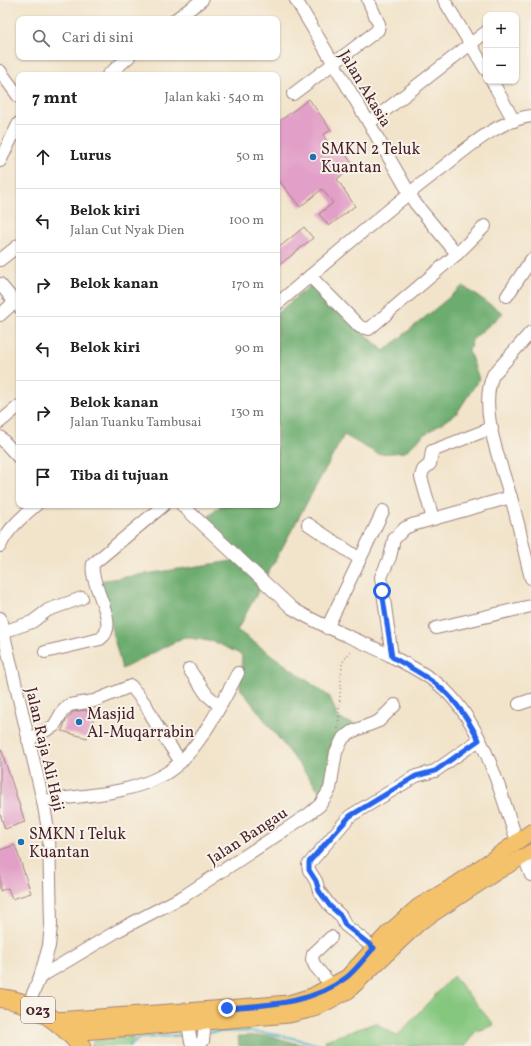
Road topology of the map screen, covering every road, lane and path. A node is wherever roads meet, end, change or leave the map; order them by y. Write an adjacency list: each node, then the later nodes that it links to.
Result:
1 (202, 0): 5 (street)
2 (296, 0): 9 (street, Jalan Akasia)
3 (368, 0): 9 (street)
4 (444, 0): 7 (street)
5 (180, 16)
6 (483, 34): 7 (street)
7 (471, 43): 10 (street); 18 (street)
8 (126, 60): 12 (street)
9 (333, 64): 15 (street); 18 (street, Jalan Akasia)
10 (483, 65)
11 (0, 71): 14 (street)
12 (112, 72)
13 (494, 84): 17 (street)
14 (16, 93)
15 (293, 94)
16 (531, 116): 17 (street)
17 (514, 121): 21 (street)
18 (369, 123): 21 (street, Jalan Akasia)
19 (16, 130): 20 (street)
20 (0, 161)
21 (409, 192): 24 (street, Jalan Akasia); 27 (street)
22 (485, 226): 24 (street)
23 (16, 247): 25 (street)
24 (457, 254): 27 (street)
25 (0, 260)
26 (531, 260): 29 (street)
27 (310, 276): 31 (street)
28 (0, 284): 30 (street)
29 (507, 296)
30 (16, 300)
31 (280, 301)
32 (16, 303): 33 (street)
33 (0, 315)
34 (531, 332): 37 (street)
35 (16, 409): 36 (street)
36 (0, 422)
37 (492, 428): 40 (street); 45 (street)
38 (0, 437): 39 (street)
39 (16, 455)
40 (511, 497): 45 (street); 49 (street)
41 (33, 508): 47 (street)
42 (160, 508): 57 (street)
43 (185, 508): 53 (street)
44 (383, 511): 48 (street)
45 (433, 519): 58 (street)
46 (308, 524): 48 (street)
47 (0, 546)
48 (360, 559): 53 (street)
49 (531, 578)
50 (82, 598): 55 (street)
51 (531, 606): 54 (street)
52 (0, 619): 55 (street, Jalan Raja Ali Haji)
53 (327, 628): 56 (street)
54 (436, 628)
55 (2, 633): 65 (street, Jalan Raja Ali Haji)
56 (358, 640): 58 (street); 67 (path)
57 (45, 652)
58 (392, 657): 66 (street)
59 (189, 669): 64 (street)
60 (238, 673): 64 (street)
61 (531, 700): 62 (street)
62 (519, 704)
63 (395, 705): 67 (street)
64 (220, 706): 68 (street)
65 (28, 740): 68 (street); 69 (street, Jalan Raja Ali Haji)
66 (479, 740): 71 (street); 76 (street)
67 (338, 746): 77 (street, Jalan Bangau)
68 (181, 762): 69 (street)
69 (43, 801): 77 (street, Jalan Raja Ali Haji)
70 (531, 832): 71 (main road)
71 (517, 841): 74 (main road)
72 (527, 854): 73 (street); 74 (main road)
73 (531, 875)
74 (461, 888): 76 (main road); 82 (main road)
75 (331, 937): 78 (street)
76 (374, 948): 78 (main road)
77 (40, 978): 80 (street, Jalan Raja Ali Haji)
78 (332, 986): 81 (main road)
79 (0, 998): 80 (highway, 023)
80 (28, 1005): 81 (highway, 023)
81 (56, 1020): 84 (highway, 023)
82 (205, 1023): 83 (main road); 83 (street)
83 (188, 1024): 84 (main road)
84 (76, 1039)

